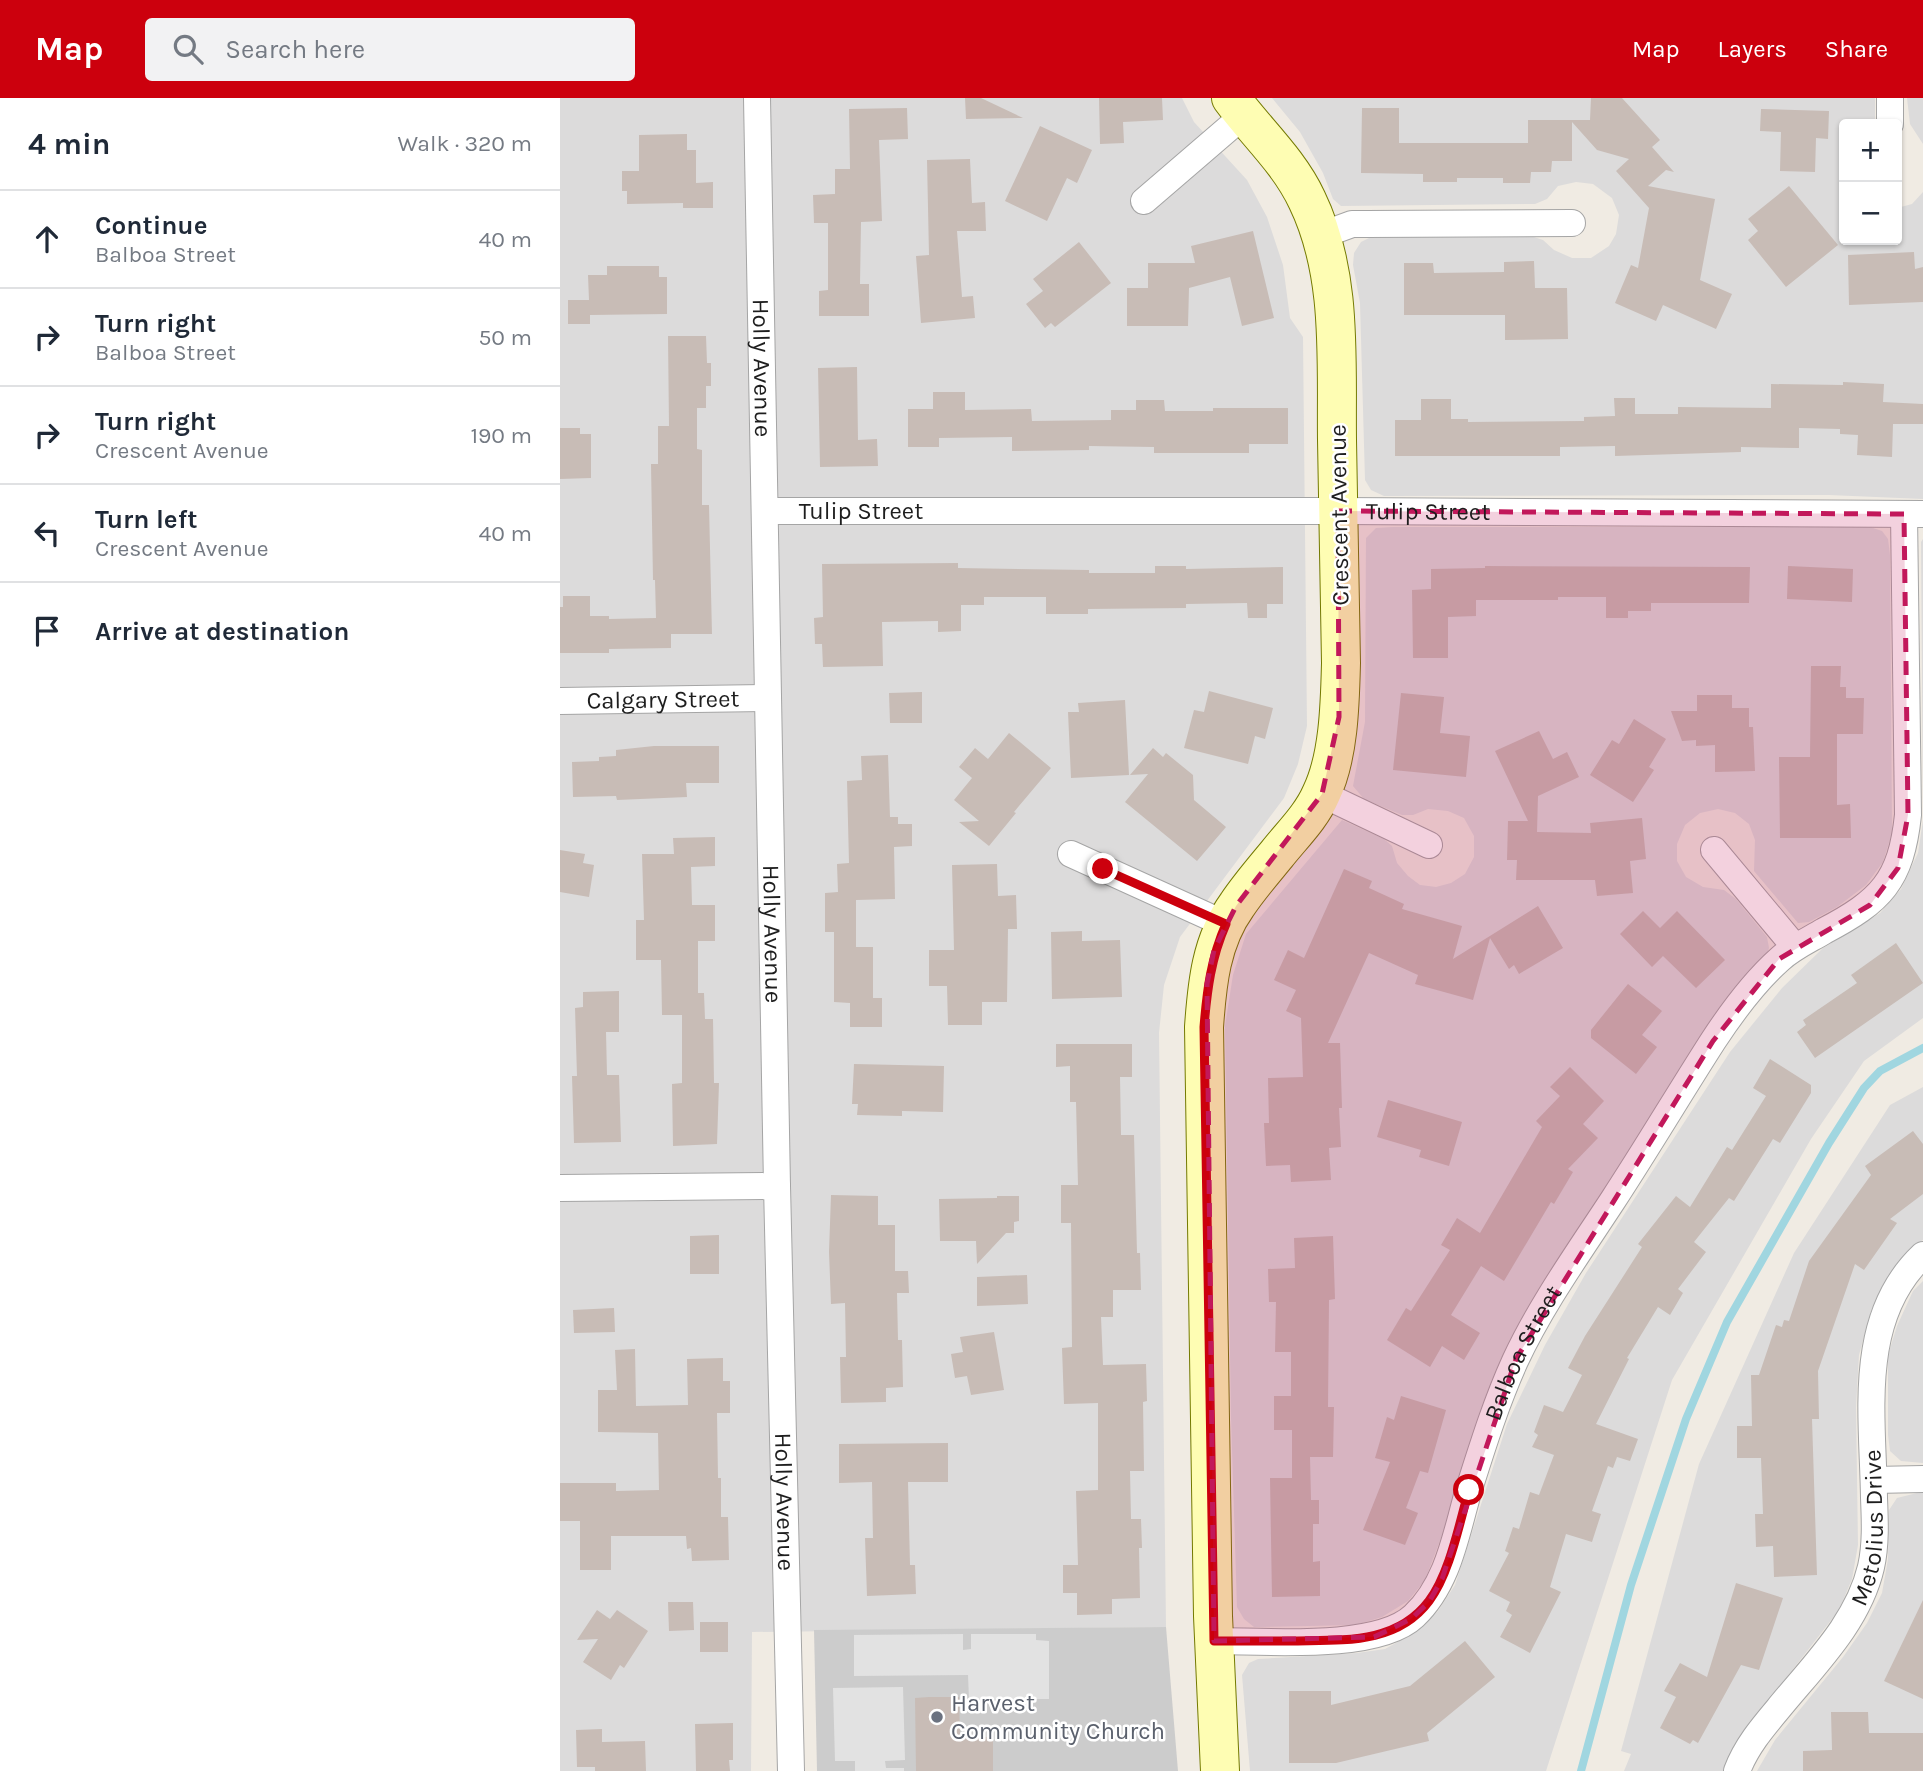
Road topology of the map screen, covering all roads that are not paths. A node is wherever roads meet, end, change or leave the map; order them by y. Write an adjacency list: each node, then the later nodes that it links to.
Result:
1 (757, 98): 8 (street, Holly Avenue)
2 (1890, 98): 4 (street)
3 (1237, 107): 5 (street); 7 (street, Crescent Avenue)
4 (1890, 119)
5 (1144, 201)
6 (1572, 223): 7 (street)
7 (1322, 235): 9 (street, Crescent Avenue)
8 (765, 511): 9 (street, Tulip Street); 11 (street, Holly Avenue)
9 (1338, 511): 10 (street, Tulip Street); 13 (street, Crescent Avenue)
10 (1914, 514): 18 (street, Balboa Street)
11 (768, 698): 12 (street, Calgary Street); 19 (street, Holly Avenue)
12 (560, 701)
13 (1322, 794): 14 (street); 17 (street, Crescent Avenue)
14 (1429, 845)
15 (1714, 850): 18 (street)
16 (1071, 854): 17 (street)
17 (1226, 924): 24 (street, Crescent Avenue)
18 (1795, 947): 24 (street, Balboa Street)
19 (777, 1186): 20 (street); 25 (street, Holly Avenue)
20 (560, 1188)
21 (1923, 1255): 23 (street, Metolius Drive)
22 (1923, 1479): 23 (street)
23 (1874, 1480): 27 (street, Metolius Drive)
24 (1214, 1641): 26 (street, Crescent Avenue)
25 (791, 1771)
26 (1220, 1771)
27 (1737, 1771)

